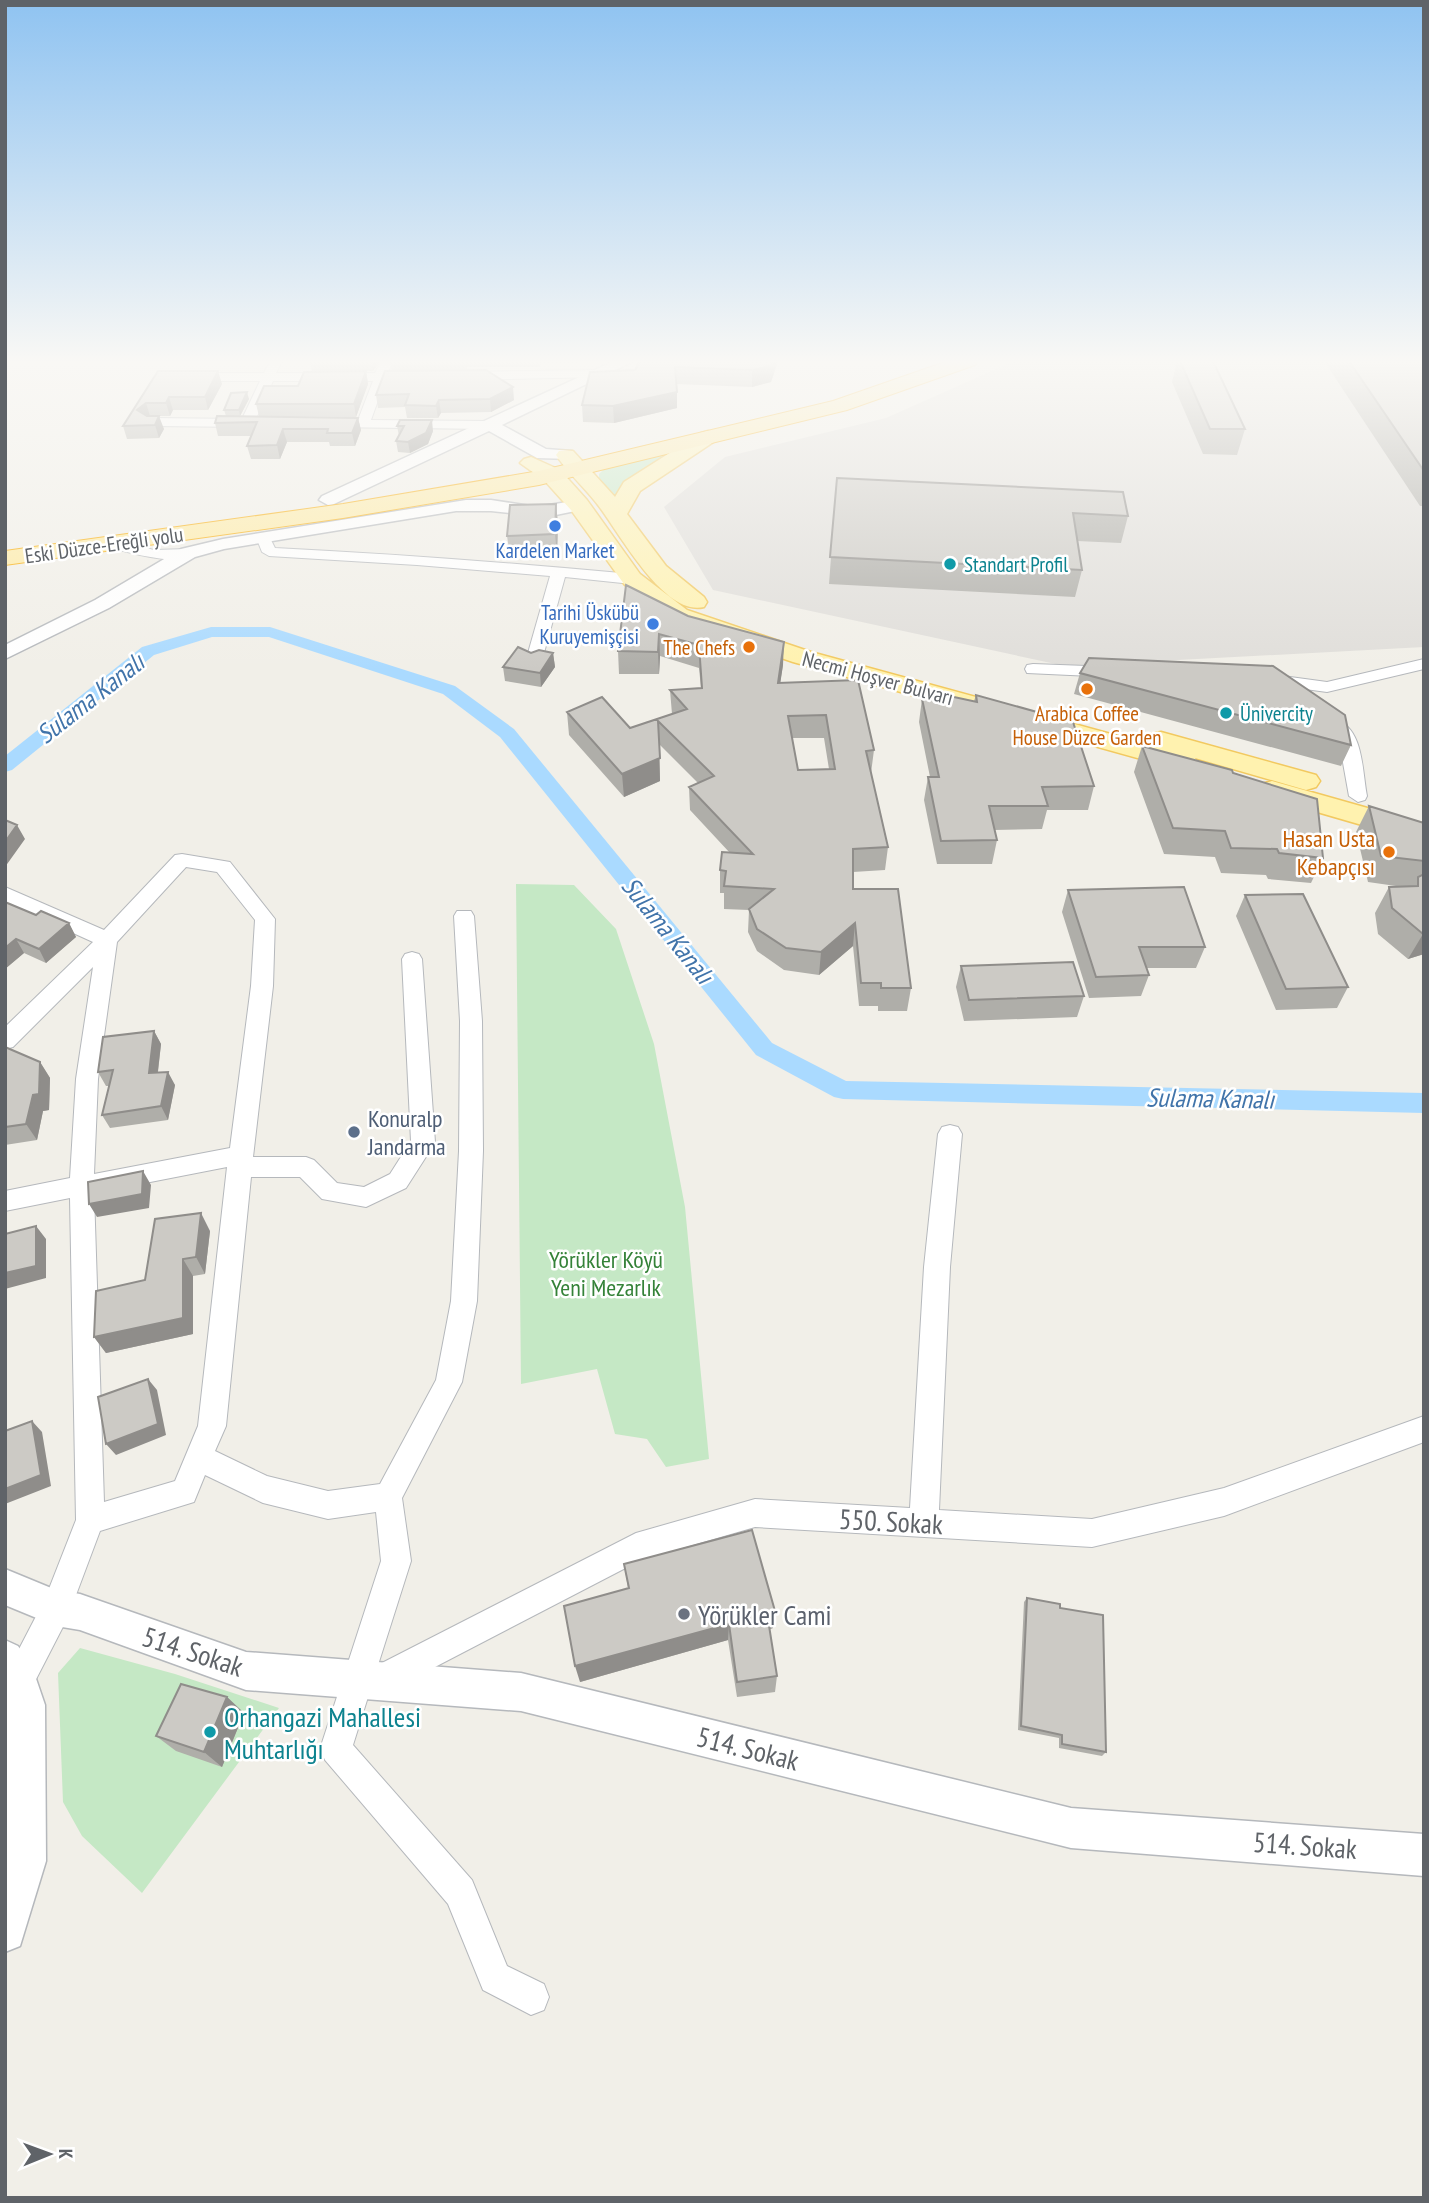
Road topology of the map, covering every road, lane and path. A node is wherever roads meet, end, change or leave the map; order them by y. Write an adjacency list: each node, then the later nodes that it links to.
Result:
1 (405, 464): 6 (street)
2 (561, 464): 5 (highway)
3 (563, 464): 5 (highway)
4 (668, 464): 8 (main road)
5 (557, 465): 6 (highway); 7 (main road, Necmi Hoşver Bulvarı); 8 (main road, Necmi Hoşver Bulvarı); 11 (highway)
6 (328, 500): 10 (highway)
7 (579, 505): 9 (street); 16 (main road, Necmi Hoşver Bulvarı)
8 (616, 514): 24 (main road, Necmi Hoşver Bulvarı)
9 (263, 537): 12 (street); 15 (street)
10 (5, 545)
11 (122, 546): 12 (street); 13 (highway, Eski Düzce-Ereğli yolu); 14 (highway)
12 (188, 553): 17 (street)
13 (5, 558)
14 (5, 568)
15 (559, 572): 16 (street); 18 (street)
16 (632, 579): 26 (main road, Necmi Hoşver Bulvarı)
17 (5, 653)
18 (534, 660)
19 (1424, 664): 22 (street)
20 (1033, 669): 21 (street)
21 (1136, 673)
22 (1302, 702)
23 (1324, 718): 24 (street)
24 (1358, 796): 25 (main road, Necmi Hoşver Bulvarı)
25 (1424, 814)
26 (1424, 834)
27 (5, 894): 29 (street)
28 (464, 916): 38 (street)
29 (107, 940): 31 (street); 33 (street); 34 (street)
30 (412, 959): 33 (street)
31 (6, 1038)
32 (950, 1135): 40 (street)
33 (240, 1161): 34 (street); 37 (street)
34 (82, 1186): 35 (street); 39 (street)
35 (5, 1202)
36 (1424, 1429): 40 (street, 550. Sokak)
37 (199, 1457): 38 (street); 39 (street)
38 (388, 1497): 44 (street)
39 (90, 1520): 42 (street)
40 (924, 1523): 44 (street, 550. Sokak)
41 (5, 1587): 42 (street, 514. Sokak)
42 (68, 1610): 43 (street); 44 (street, 514. Sokak)
43 (12, 1669): 46 (street)
44 (368, 1680): 45 (street, 514. Sokak); 47 (street)
45 (1424, 1854)
46 (5, 1931)
47 (531, 1997)

